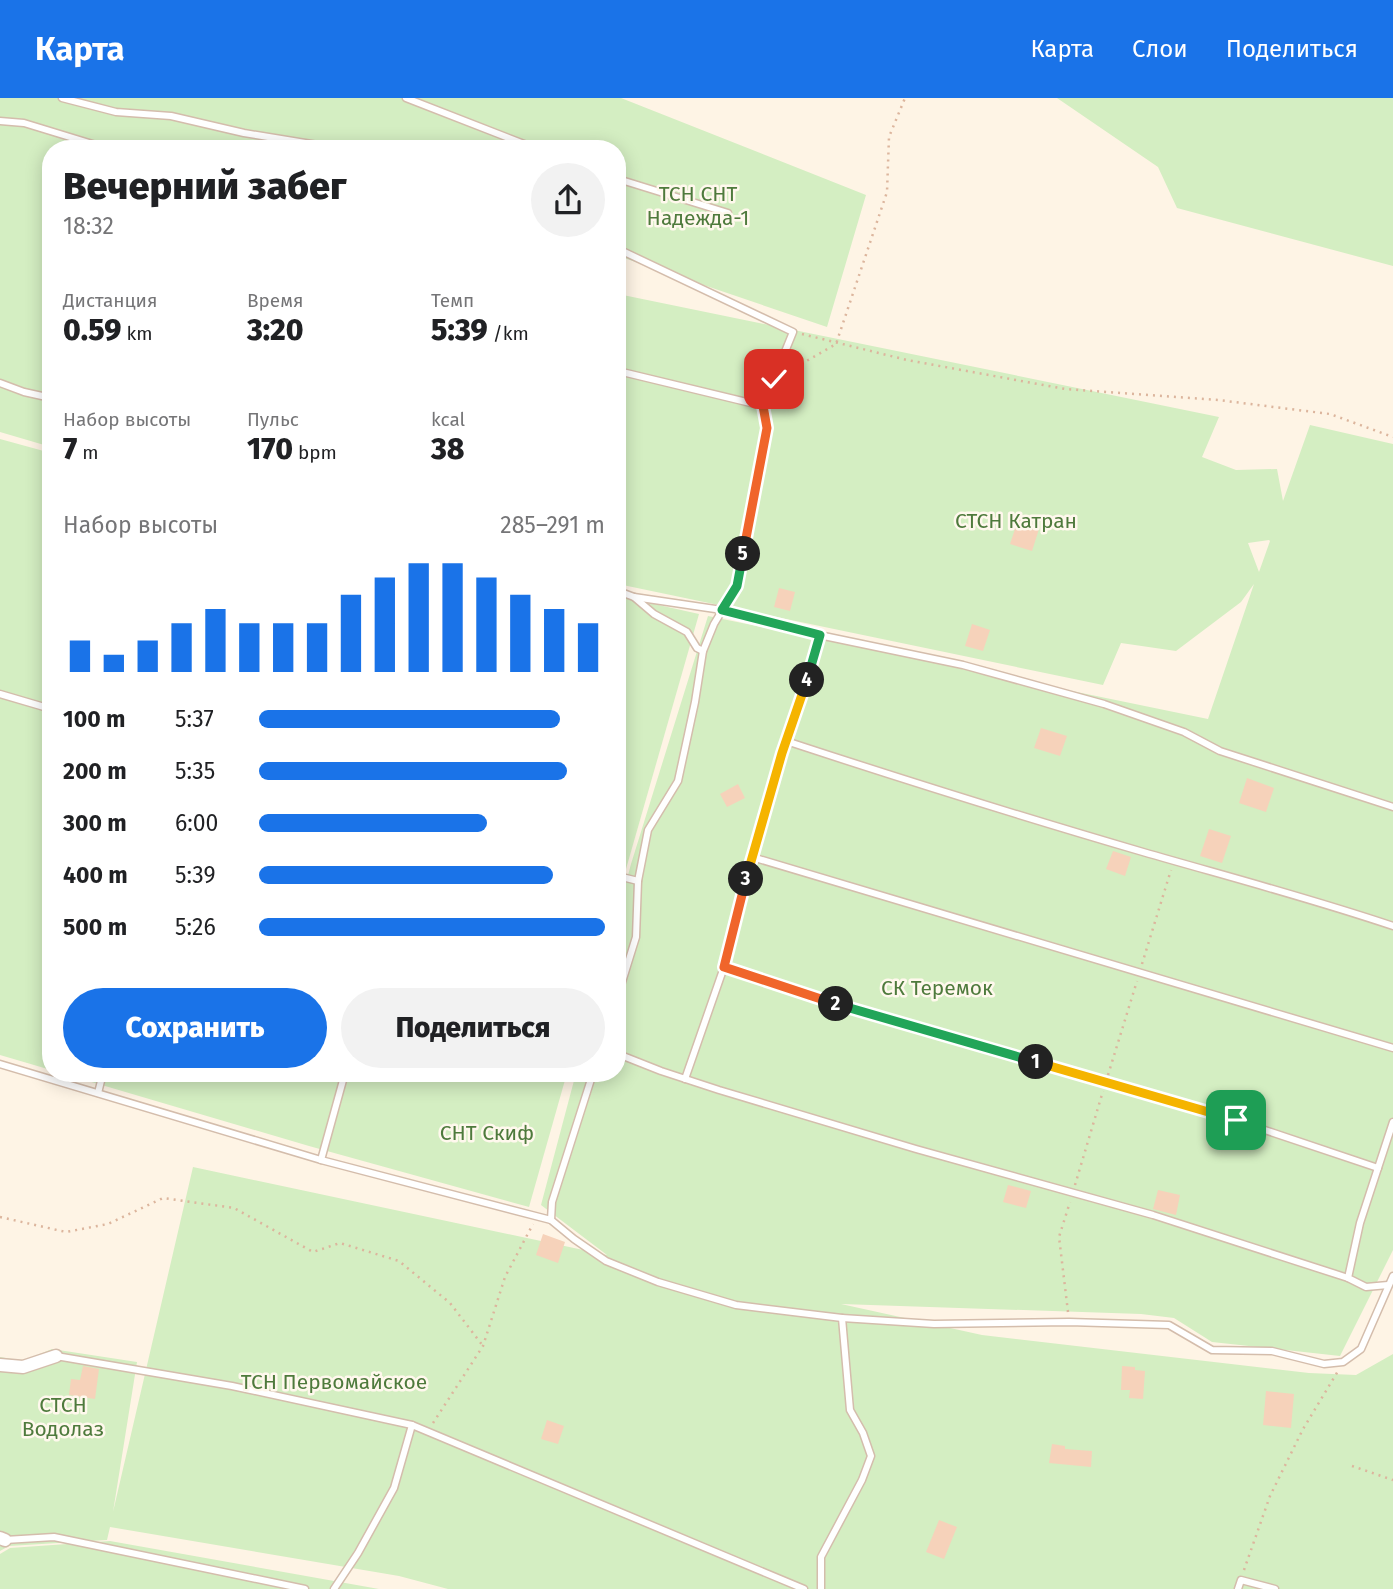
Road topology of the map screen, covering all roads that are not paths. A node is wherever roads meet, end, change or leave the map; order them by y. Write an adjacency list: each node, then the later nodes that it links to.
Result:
1 (62, 98): 5 (lane)
2 (406, 98): 6 (lane)
3 (0, 121): 4 (lane)
4 (80, 140)
5 (287, 140)
6 (514, 140)
7 (626, 181): 8 (lane)
8 (727, 213)
9 (626, 253): 13 (lane)
10 (626, 373): 13 (lane)
11 (0, 383): 12 (lane)
12 (42, 396)
13 (763, 406): 16 (lane)
14 (626, 594): 15 (lane)
15 (634, 597): 16 (lane); 18 (lane)
16 (722, 610): 17 (lane); 18 (lane)
17 (820, 635): 21 (lane); 22 (lane)
18 (704, 650): 25 (lane)
19 (0, 694): 20 (lane)
20 (42, 706)
21 (786, 741): 23 (lane); 26 (lane)
22 (1393, 807)
23 (752, 857): 27 (lane); 29 (lane)
24 (626, 878): 25 (lane)
25 (638, 881): 28 (lane)
26 (1393, 926)
27 (724, 967): 33 (lane); 41 (lane)
28 (626, 969)
29 (1393, 1048)
30 (626, 1057): 33 (lane)
31 (0, 1064): 32 (lane)
32 (42, 1077)
33 (685, 1079): 44 (lane)
34 (60, 1082): 38 (lane)
35 (100, 1082): 38 (lane)
36 (343, 1082): 40 (lane)
37 (590, 1082): 42 (lane)
38 (97, 1093): 40 (lane)
39 (1393, 1122): 41 (lane)
40 (321, 1160): 42 (lane)
41 (1378, 1168): 44 (lane)
42 (551, 1220): 46 (lane)
43 (1393, 1276): 45 (lane)
44 (1348, 1278): 45 (lane)
45 (1388, 1285): 46 (lane)
46 (842, 1318): 54 (lane)
47 (56, 1356): 48 (street); 49 (lane)
48 (0, 1365)
49 (412, 1425): 52 (lane); 53 (lane)
50 (2, 1540): 51 (lane)
51 (305, 1589)
52 (334, 1589)
53 (804, 1589)
54 (821, 1589)
55 (1238, 1589): 56 (lane)
56 (1275, 1589)

